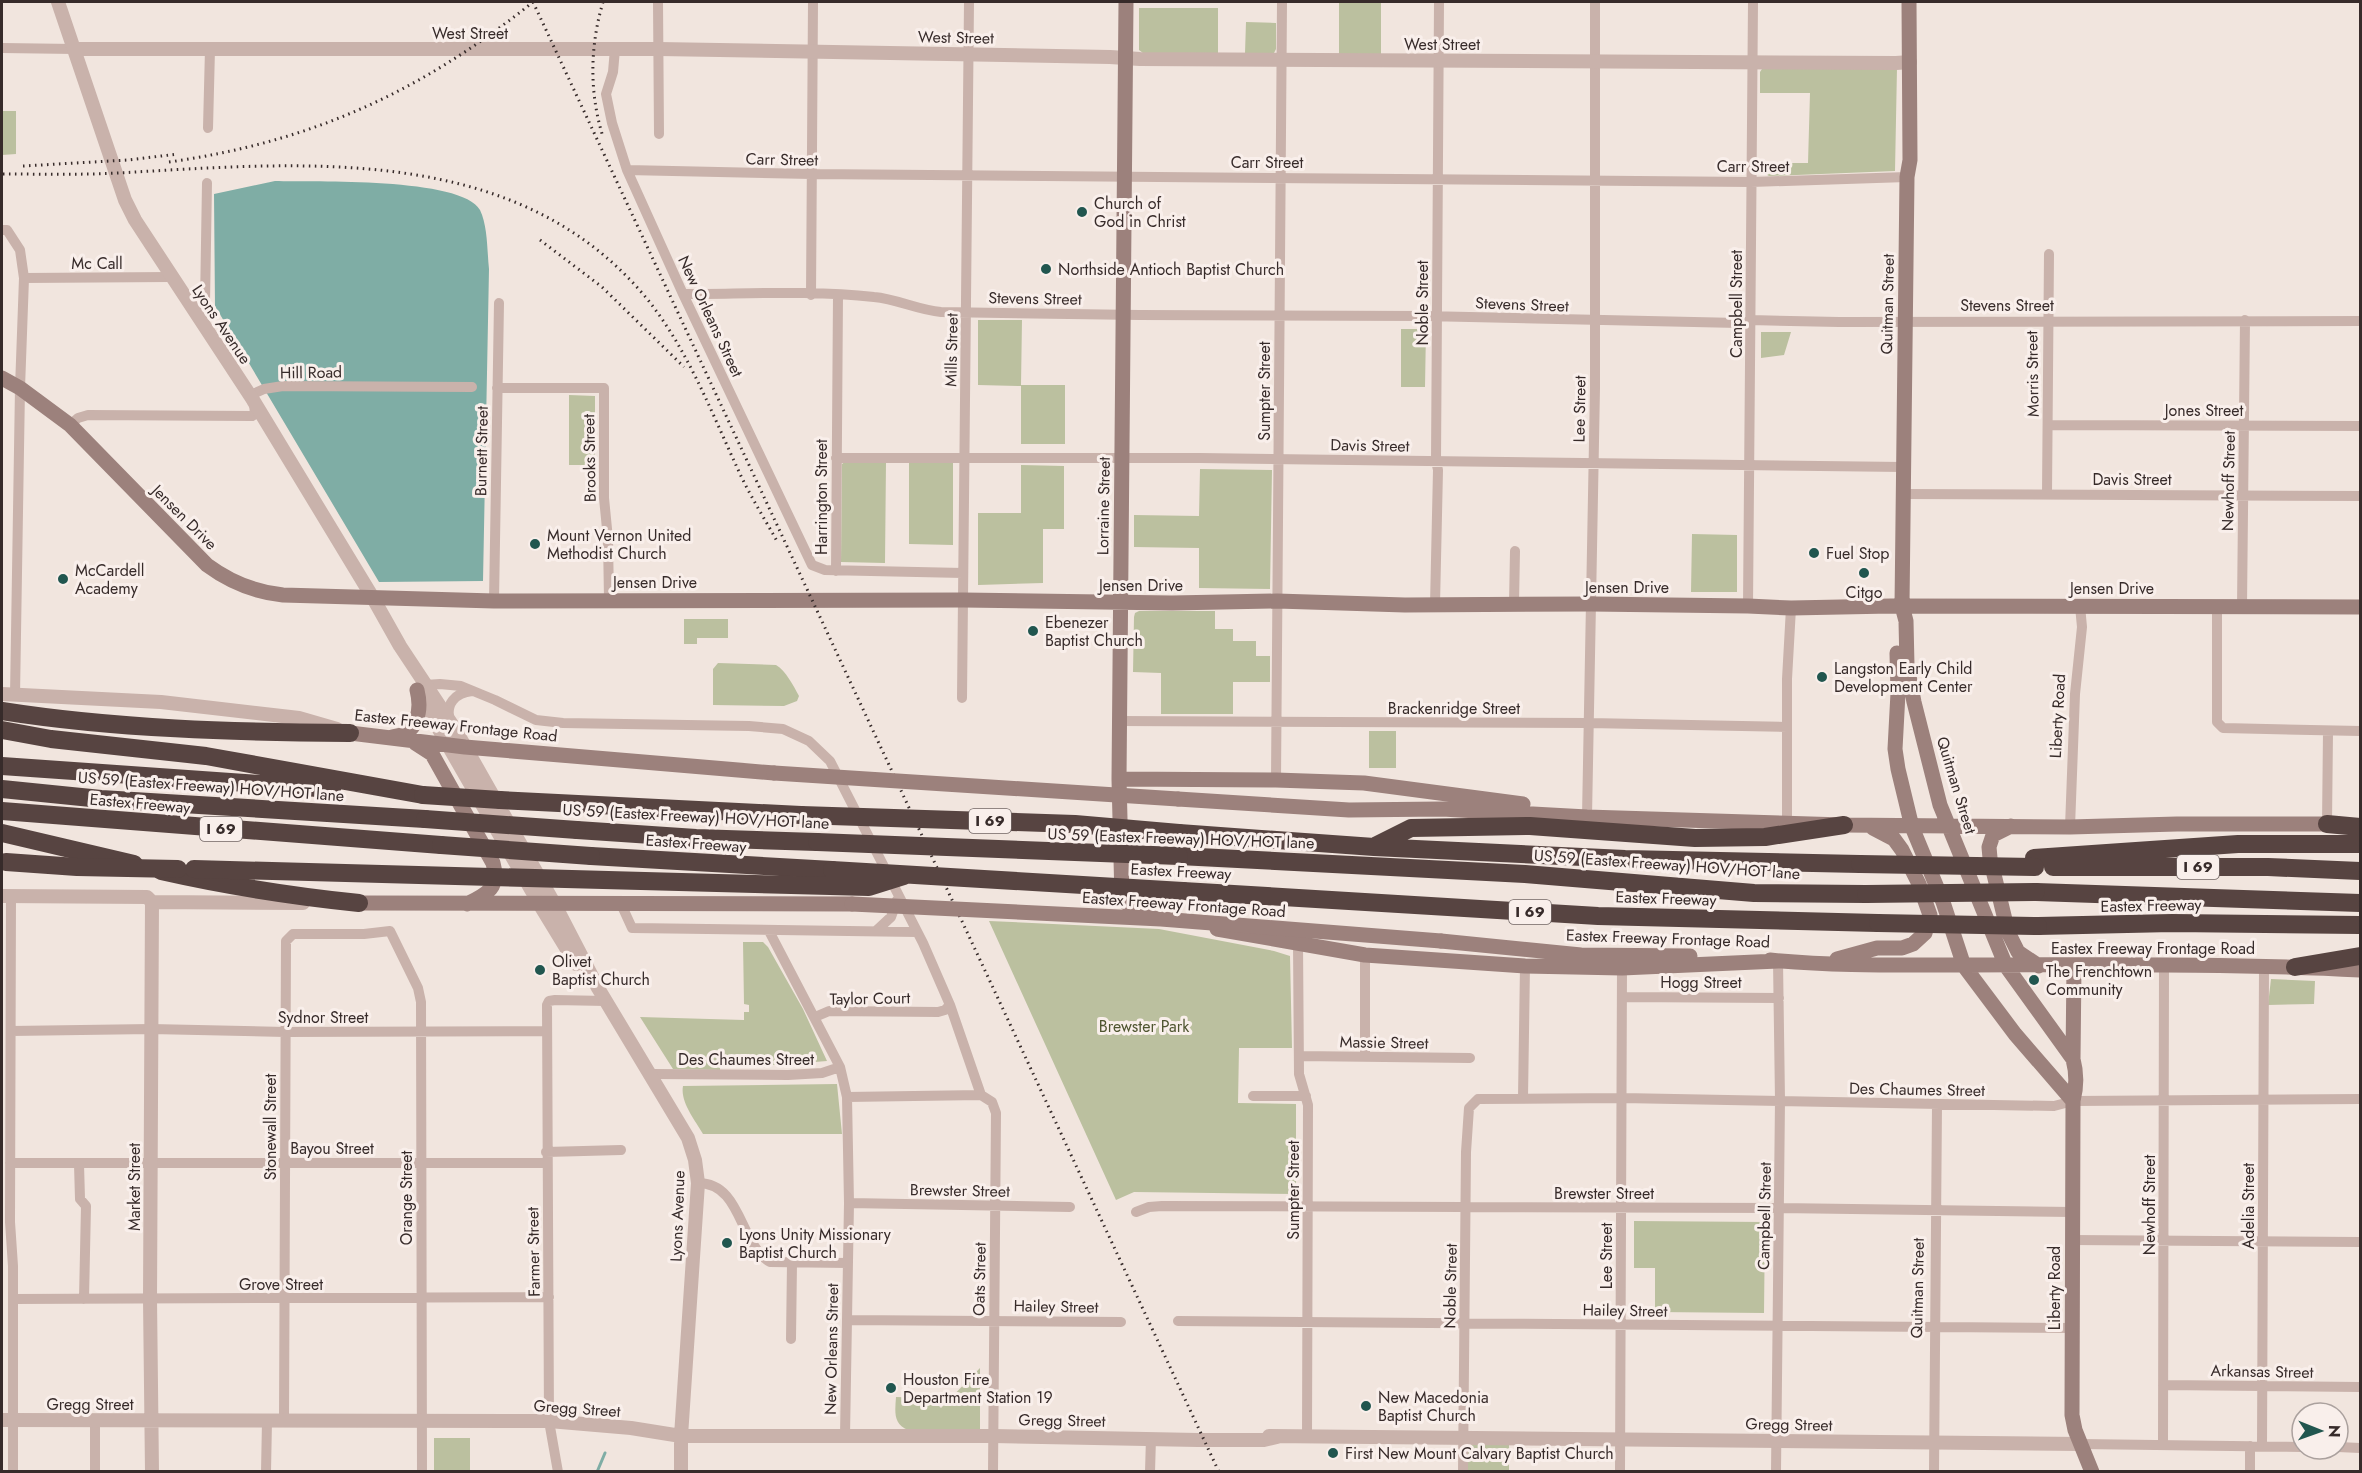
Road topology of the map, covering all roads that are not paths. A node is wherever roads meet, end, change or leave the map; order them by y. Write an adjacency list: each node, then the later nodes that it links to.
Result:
1 (58, 2): 12 (street, Lyons Avenue)
2 (658, 2): 15 (street)
3 (813, 2): 16 (street)
4 (969, 2): 17 (street, Mills Street)
5 (1126, 2): 18 (main road, Lorraine Street)
6 (1282, 2): 19 (street, Sumpter Street)
7 (1439, 2): 20 (street, Noble Street)
8 (1595, 2): 21 (street, Lee Street)
9 (1753, 2): 23 (street, Campbell Street)
10 (1909, 2): 22 (main road, Quitman Street)
11 (2, 48): 12 (street, West Street)
12 (75, 49): 13 (street, West Street); 38 (street, Lyons Avenue)
13 (210, 49): 14 (street, West Street); 24 (street)
14 (615, 49): 15 (street, West Street); 26 (street, New Orleans Street)
15 (659, 49): 16 (street, West Street); 25 (street)
16 (813, 51): 17 (street, West Street); 27 (street)
17 (968, 54): 18 (street, West Street); 28 (street, Mills Street)
18 (1126, 57): 19 (street, West Street); 29 (main road, Lorraine Street)
19 (1282, 61): 20 (street, West Street); 30 (street, Sumpter Street)
20 (1439, 61): 21 (street, West Street); 32 (street, Noble Street)
21 (1595, 61): 23 (street, West Street); 33 (street, Lee Street)
22 (1910, 62): 23 (street, West Street); 31 (main road, Quitman Street)
23 (1753, 63): 34 (street, Campbell Street)
24 (208, 128)
25 (659, 134)
26 (627, 170): 27 (street, Carr Street); 40 (street, New Orleans Street)
27 (812, 174): 28 (street, Carr Street); 41 (street)
28 (967, 174): 29 (street, Carr Street); 44 (street, Mills Street)
29 (1124, 176): 30 (street, Carr Street); 45 (main road, Lorraine Street)
30 (1281, 177): 32 (street, Carr Street); 46 (street, Sumpter Street)
31 (1907, 177): 34 (street, Carr Street); 50 (main road, Quitman Street)
32 (1438, 179): 33 (street, Carr Street); 47 (street, Noble Street)
33 (1594, 180): 34 (street, Carr Street); 52 (street, Lee Street)
34 (1751, 182): 49 (street, Campbell Street)
35 (207, 183): 48 (street)
36 (4, 230): 39 (street)
37 (2049, 254): 53 (street, Morris Street)
38 (170, 277): 39 (street, Mc Call); 48 (street, Lyons Avenue)
39 (24, 278): 57 (street)
40 (683, 294): 41 (street, Stevens Street); 77 (street, New Orleans Street)
41 (811, 295): 42 (street, Stevens Street)
42 (838, 295): 44 (street, Stevens Street); 64 (street, Harrington Street)
43 (499, 303): 58 (street, Burnett Street)
44 (966, 312): 45 (street, Stevens Street); 66 (street, Mills Street)
45 (1123, 315): 46 (street, Stevens Street); 65 (main road, Lorraine Street)
46 (1280, 315): 47 (street, Stevens Street); 67 (street, Sumpter Street)
47 (1437, 316): 52 (street, Stevens Street); 68 (street, Noble Street)
48 (200, 320): 59 (street, Lyons Avenue)
49 (1750, 320): 50 (street, Stevens Street); 52 (street, Stevens Street); 70 (street, Campbell Street)
50 (1905, 320): 53 (street, Stevens Street); 71 (main road, Quitman Street)
51 (2245, 320): 53 (street, Stevens Street); 54 (street, Stevens Street); 62 (street, Newhoff Street)
52 (1594, 321): 69 (street, Lee Street)
53 (2047, 321): 61 (street, Morris Street)
54 (2361, 321)
55 (2, 378): 57 (main road, Jensen Drive)
56 (472, 387): 59 (street, Hill Road)
57 (20, 388): 60 (main road, Jensen Drive); 99 (street)
58 (497, 388): 80 (street, Burnett Street); 81 (street, Brooks Street)
59 (253, 400): 60 (street, Hill Road); 79 (street, Lyons Avenue)
60 (70, 425): 79 (main road, Jensen Drive)
61 (2048, 425): 62 (street, Jones Street); 73 (street, Morris Street)
62 (2244, 425): 63 (street, Jones Street); 74 (street, Newhoff Street)
63 (2361, 426)
64 (836, 458): 66 (street, Davis Street); 77 (street, Harrington Street)
65 (1122, 458): 66 (street, Davis Street); 67 (street, Davis Street); 84 (main road, Lorraine Street)
66 (964, 459): 78 (street, Mills Street)
67 (1279, 459): 68 (street, Davis Street); 83 (street, Sumpter Street)
68 (1436, 461): 69 (street, Davis Street); 87 (street, Noble Street)
69 (1593, 463): 70 (street, Davis Street); 86 (street, Lee Street)
70 (1749, 465): 71 (street, Davis Street); 88 (street, Campbell Street)
71 (1903, 467): 72 (main road, Quitman Street)
72 (1903, 494): 73 (street, Davis Street); 89 (main road, Quitman Street)
73 (2047, 494): 74 (street, Davis Street)
74 (2242, 494): 75 (street, Davis Street); 92 (street, Newhoff Street)
75 (2361, 496)
76 (1515, 551): 85 (street)
77 (836, 571): 78 (street, Harrington Street)
78 (963, 573): 82 (street, Mills Street)
79 (373, 598): 80 (main road, Jensen Drive); 95 (street, Lyons Avenue)
80 (494, 600): 81 (main road, Jensen Drive)
81 (609, 600): 82 (main road, Jensen Drive)
82 (963, 600): 84 (main road, Jensen Drive); 98 (street, Mills Street)
83 (1277, 601): 84 (main road, Jensen Drive); 87 (main road, Jensen Drive); 102 (street, Sumpter Street)
84 (1120, 603): 100 (main road, Lorraine Street)
85 (1514, 604): 86 (main road, Jensen Drive); 87 (main road, Jensen Drive)
86 (1591, 604): 88 (main road, Jensen Drive); 103 (street, Lee Street)
87 (1435, 605)
88 (1748, 606): 94 (main road, Jensen Drive)
89 (1902, 606): 90 (main road, Jensen Drive); 94 (main road, Jensen Drive); 97 (main road, Quitman Street); 113 (main road, Quitman Street)
90 (2080, 606): 91 (main road, Jensen Drive); 129 (street, Liberty Road)
91 (2217, 607): 92 (main road, Jensen Drive); 107 (street)
92 (2242, 607): 93 (main road, Jensen Drive)
93 (2361, 607)
94 (1791, 608): 104 (street)
95 (421, 687): 96 (street, Eastex Freeway Frontage Road); 101 (street, Lyons Avenue); 109 (main road); 111 (street, Lyons Avenue)
96 (472, 691): 101 (street, Eastex Freeway Frontage Road); 140 (street, Eastex Freeway Frontage Road)
97 (1898, 693): 113 (main road); 128 (main road, Quitman Street)
98 (962, 698)
99 (7, 703): 108 (highway)
100 (1120, 721): 102 (street, Brackenridge Street); 115 (main road, Lorraine Street)
101 (450, 722): 112 (street, Lyons Avenue)
102 (1276, 722): 103 (street, Brackenridge Street); 116 (street, Sumpter Street)
103 (1589, 723): 104 (street, Brackenridge Street); 120 (street, Lee Street)
104 (1787, 728): 121 (street)
105 (2, 729): 118 (highway)
106 (2361, 731): 107 (street)
107 (2328, 732): 122 (street)
108 (351, 733): 109 (main road, Eastex Freeway Frontage Road)
109 (387, 738): 110 (main road, Eastex Freeway Frontage Road)
110 (410, 741): 111 (main road, Eastex Freeway Frontage Road); 144 (main road)
111 (448, 746): 112 (main road, Eastex Freeway Frontage Road); 146 (street, Lyons Avenue)
112 (465, 747): 120 (main road, Eastex Freeway Frontage Road, bridge); 146 (street, Lyons Avenue)
113 (1928, 753): 126 (main road, Quitman Street)
114 (2, 766): 118 (highway, Eastex Freeway / I 69)
115 (1119, 779): 116 (main road); 152 (main road, Lorraine Street)
116 (1275, 780): 120 (main road)
117 (2, 789): 138 (highway, US 59 (Eastex Freeway) HOV/HOT lane, bridge)
118 (423, 795): 132 (highway, Eastex Freeway / I 69, bridge)
119 (2, 811): 136 (highway, Eastex Freeway / I 69, bridge)
120 (1587, 817): 121 (main road)
121 (1787, 823): 123 (main road)
122 (2327, 824): 124 (highway); 129 (main road)
123 (1844, 825): 125 (main road); 132 (highway)
124 (2361, 825)
125 (1870, 826): 128 (main road); 156 (main road)
126 (1948, 826): 127 (main road); 128 (main road); 159 (main road, Quitman Street)
127 (2011, 826): 129 (main road); 160 (main road)
128 (1912, 827): 158 (main road, Quitman Street)
129 (2070, 827)
130 (2, 833): 142 (highway)
131 (2361, 844): 134 (highway)
132 (1374, 847): 134 (highway, Eastex Freeway / I 69, bridge)
133 (2, 861): 136 (highway, bridge)
134 (2034, 862): 135 (highway, Eastex Freeway / I 69)
135 (2361, 871)
136 (904, 876): 147 (highway, Eastex Freeway / I 69, bridge)
137 (2361, 893): 138 (highway, Eastex Freeway / I 69)
138 (2091, 894): 143 (highway, US 59 (Eastex Freeway) HOV/HOT lane / I 69)
139 (6, 896): 141 (street, Eastex Freeway Frontage Road); 173 (street)
140 (899, 897): 150 (street); 151 (street, Eastex Freeway Frontage Road)
141 (152, 902): 142 (street, Eastex Freeway Frontage Road); 172 (street, Market Street)
142 (359, 903): 144 (main road, Eastex Freeway Frontage Road)
143 (2361, 903)
144 (467, 904): 146 (main road, Eastex Freeway Frontage Road)
145 (621, 904): 146 (main road, Eastex Freeway Frontage Road); 149 (street); 155 (main road, Eastex Freeway Frontage Road, bridge)
146 (547, 905): 169 (street, Lyons Avenue)
147 (2361, 925)
148 (390, 931): 175 (street, Stonewall Street); 176 (street, Orange Street)
149 (769, 931): 150 (street); 171 (street, Taylor Court)
150 (876, 931): 151 (street)
151 (917, 932): 170 (street)
152 (1298, 944): 153 (main road); 177 (street, Sumpter Street)
153 (1365, 955): 157 (main road); 178 (street)
154 (2361, 956): 164 (highway)
155 (1778, 961): 156 (main road, Eastex Freeway Frontage Road); 165 (main road); 168 (street, Campbell Street)
156 (1822, 964): 158 (main road, Eastex Freeway Frontage Road)
157 (1525, 966): 165 (main road); 189 (street)
158 (1964, 966): 159 (main road, Eastex Freeway Frontage Road); 183 (main road)
159 (2006, 966): 160 (main road, Eastex Freeway Frontage Road); 180 (main road)
160 (2039, 966): 161 (main road, Eastex Freeway Frontage Road)
161 (2074, 966): 162 (main road, Eastex Freeway Frontage Road); 180 (main road, Liberty Road)
162 (2164, 966): 163 (main road, Eastex Freeway Frontage Road); 195 (street, Newhoff Street)
163 (2264, 967): 164 (main road, Eastex Freeway Frontage Road); 191 (street, Adelia Street)
164 (2295, 967): 166 (main road, Eastex Freeway Frontage Road)
165 (1622, 968): 167 (street, Lee Street)
166 (2361, 970)
167 (1623, 997): 168 (street, Hogg Street); 190 (street, Lee Street)
168 (1779, 998): 193 (street, Campbell Street)
169 (606, 1001): 174 (street); 184 (street, Lyons Avenue)
170 (950, 1005): 171 (street, Taylor Court); 185 (street)
171 (815, 1017): 181 (street, New Orleans Street)
172 (151, 1029): 173 (street, Sydnor Street); 175 (street, Sydnor Street); 203 (street, Market Street)
173 (11, 1030): 182 (street)
174 (547, 1031): 176 (street, Sydnor Street); 199 (street, Farmer Street)
175 (285, 1032): 176 (street, Sydnor Street); 204 (street, Stonewall Street)
176 (421, 1032): 201 (street, Orange Street)
177 (1299, 1056): 178 (street, Massie Street); 187 (street, Sumpter Street)
178 (1365, 1056): 179 (street, Massie Street)
179 (1470, 1058)
180 (2074, 1062): 183 (main road); 194 (main road, Liberty Road)
181 (840, 1066): 184 (street, Des Chaumes Street); 188 (street, New Orleans Street)
182 (6, 1071): 200 (street)
183 (2050, 1072): 194 (main road)
184 (652, 1074): 205 (street, Lyons Avenue)
185 (981, 1095): 188 (street); 207 (street, Oats Street)
186 (1253, 1096): 187 (street)
187 (1306, 1096): 209 (street, Sumpter Street)
188 (847, 1097): 206 (street, New Orleans Street)
189 (1523, 1098): 190 (street, Des Chaumes Street); 196 (street, Des Chaumes Street)
190 (1622, 1098): 193 (street, Des Chaumes Street); 211 (street, Lee Street)
191 (2264, 1099): 192 (street, Des Chaumes Street); 195 (street, Des Chaumes Street); 218 (street, Adelia Street)
192 (2361, 1099)
193 (1780, 1100): 197 (street, Des Chaumes Street); 212 (street, Campbell Street)
194 (2073, 1101): 195 (street, Des Chaumes Street); 197 (street, Des Chaumes Street); 215 (main road, Liberty Road)
195 (2164, 1101): 217 (street, Newhoff Street)
196 (1473, 1102): 210 (street, Noble Street)
197 (1937, 1105): 213 (street, Quitman Street)
198 (621, 1150): 199 (street, Bayou Street)
199 (546, 1157): 201 (street, Bayou Street); 223 (street, Farmer Street)
200 (10, 1163): 202 (street, Bayou Street); 222 (street)
201 (421, 1163): 204 (street, Bayou Street); 228 (street, Orange Street)
202 (79, 1164): 203 (street, Bayou Street); 225 (street)
203 (150, 1164): 204 (street, Bayou Street); 226 (street, Market Street)
204 (285, 1164): 227 (street, Stonewall Street)
205 (698, 1183): 220 (street); 250 (street, Lyons Avenue)
206 (849, 1203): 207 (street, Brewster Street); 221 (street, New Orleans Street)
207 (995, 1205): 208 (street, Brewster Street); 230 (street, Oats Street)
208 (1070, 1207)
209 (1308, 1207): 210 (street, Brewster Street); 214 (street, Brewster Street); 233 (street, Sumpter Street)
210 (1466, 1208): 211 (street, Brewster Street); 234 (street, Noble Street)
211 (1621, 1208): 212 (street, Brewster Street); 235 (street, Lee Street)
212 (1779, 1208): 213 (street, Brewster Street); 236 (street, Campbell Street)
213 (1936, 1210): 215 (street, Brewster Street); 237 (street, Quitman Street)
214 (1136, 1212)
215 (2072, 1212): 216 (main road, Liberty Road)
216 (2072, 1240): 217 (street); 238 (main road, Liberty Road)
217 (2163, 1241): 218 (street); 240 (street, Newhoff Street)
218 (2263, 1242): 219 (street); 241 (street, Adelia Street)
219 (2361, 1242)
220 (792, 1263): 221 (street); 239 (street)
221 (848, 1263): 229 (street, New Orleans Street)
222 (7, 1266): 224 (street)
223 (549, 1297): 228 (street, Grove Street); 249 (street, Farmer Street)
224 (13, 1299): 225 (street, Grove Street); 243 (street)
225 (84, 1299): 226 (street, Grove Street)
226 (150, 1299): 227 (street, Grove Street); 245 (street, Market Street)
227 (285, 1299): 228 (street, Grove Street); 247 (street, Stonewall Street)
228 (422, 1299): 248 (street, Orange Street)
229 (847, 1320): 230 (street, Hailey Street); 251 (street, New Orleans Street)
230 (994, 1321): 232 (street, Hailey Street); 252 (street, Oats Street)
231 (1178, 1321): 233 (street, Hailey Street)
232 (1121, 1322)
233 (1307, 1322): 234 (street, Hailey Street); 253 (street, Sumpter Street)
234 (1465, 1323): 235 (street, Hailey Street); 255 (street, Noble Street)
235 (1621, 1324): 236 (street, Hailey Street); 256 (street, Lee Street)
236 (1777, 1327): 237 (street, Hailey Street); 257 (street, Campbell Street)
237 (1934, 1327): 238 (street, Hailey Street); 258 (street, Quitman Street)
238 (2073, 1328): 259 (main road, Liberty Road)
239 (791, 1339)
240 (2163, 1385): 241 (street, Arkansas Street); 260 (street, Newhoff Street)
241 (2263, 1386): 242 (street, Arkansas Street); 262 (street, Adelia Street)
242 (2361, 1387)
243 (7, 1420): 244 (street, Gregg Street); 264 (street)
244 (95, 1420): 245 (street, Gregg Street); 265 (street)
245 (151, 1421): 246 (street, Gregg Street); 266 (street, Market Street)
246 (267, 1421): 247 (street, Gregg Street); 267 (street)
247 (284, 1421): 248 (street, Gregg Street)
248 (422, 1421): 249 (street, Gregg Street); 268 (street, Orange Street)
249 (549, 1421): 250 (street, Gregg Street); 269 (street, Farmer Street)
250 (681, 1436): 251 (street, Gregg Street); 270 (street, Lyons Avenue)
251 (845, 1436): 252 (street, Gregg Street)
252 (993, 1436): 254 (street, Gregg Street); 271 (street, Oats Street)
253 (1307, 1437): 254 (street, Gregg Street); 255 (street, Gregg Street)
254 (1150, 1438): 272 (street)
255 (1463, 1439): 256 (street, Gregg Street); 273 (street, Noble Street)
256 (1621, 1439): 257 (street, Gregg Street); 274 (street, Lee Street)
257 (1776, 1440): 258 (street, Gregg Street); 275 (street, Campbell Street)
258 (1934, 1442): 259 (street, Gregg Street); 276 (street, Quitman Street)
259 (2080, 1444): 260 (street, Gregg Street); 277 (main road, Liberty Road)
260 (2163, 1444): 261 (street, Gregg Street)
261 (2250, 1446): 262 (street, Gregg Street); 278 (street)
262 (2262, 1446): 263 (street, Gregg Street)
263 (2290, 1447)
264 (13, 1472)
265 (95, 1472)
266 (152, 1472)
267 (266, 1472)
268 (422, 1472)
269 (558, 1472)
270 (681, 1472)
271 (993, 1472)
272 (1150, 1472)
273 (1463, 1472)
274 (1620, 1472)
275 (1776, 1472)
276 (1934, 1472)
277 (2092, 1472)
278 (2250, 1472)

